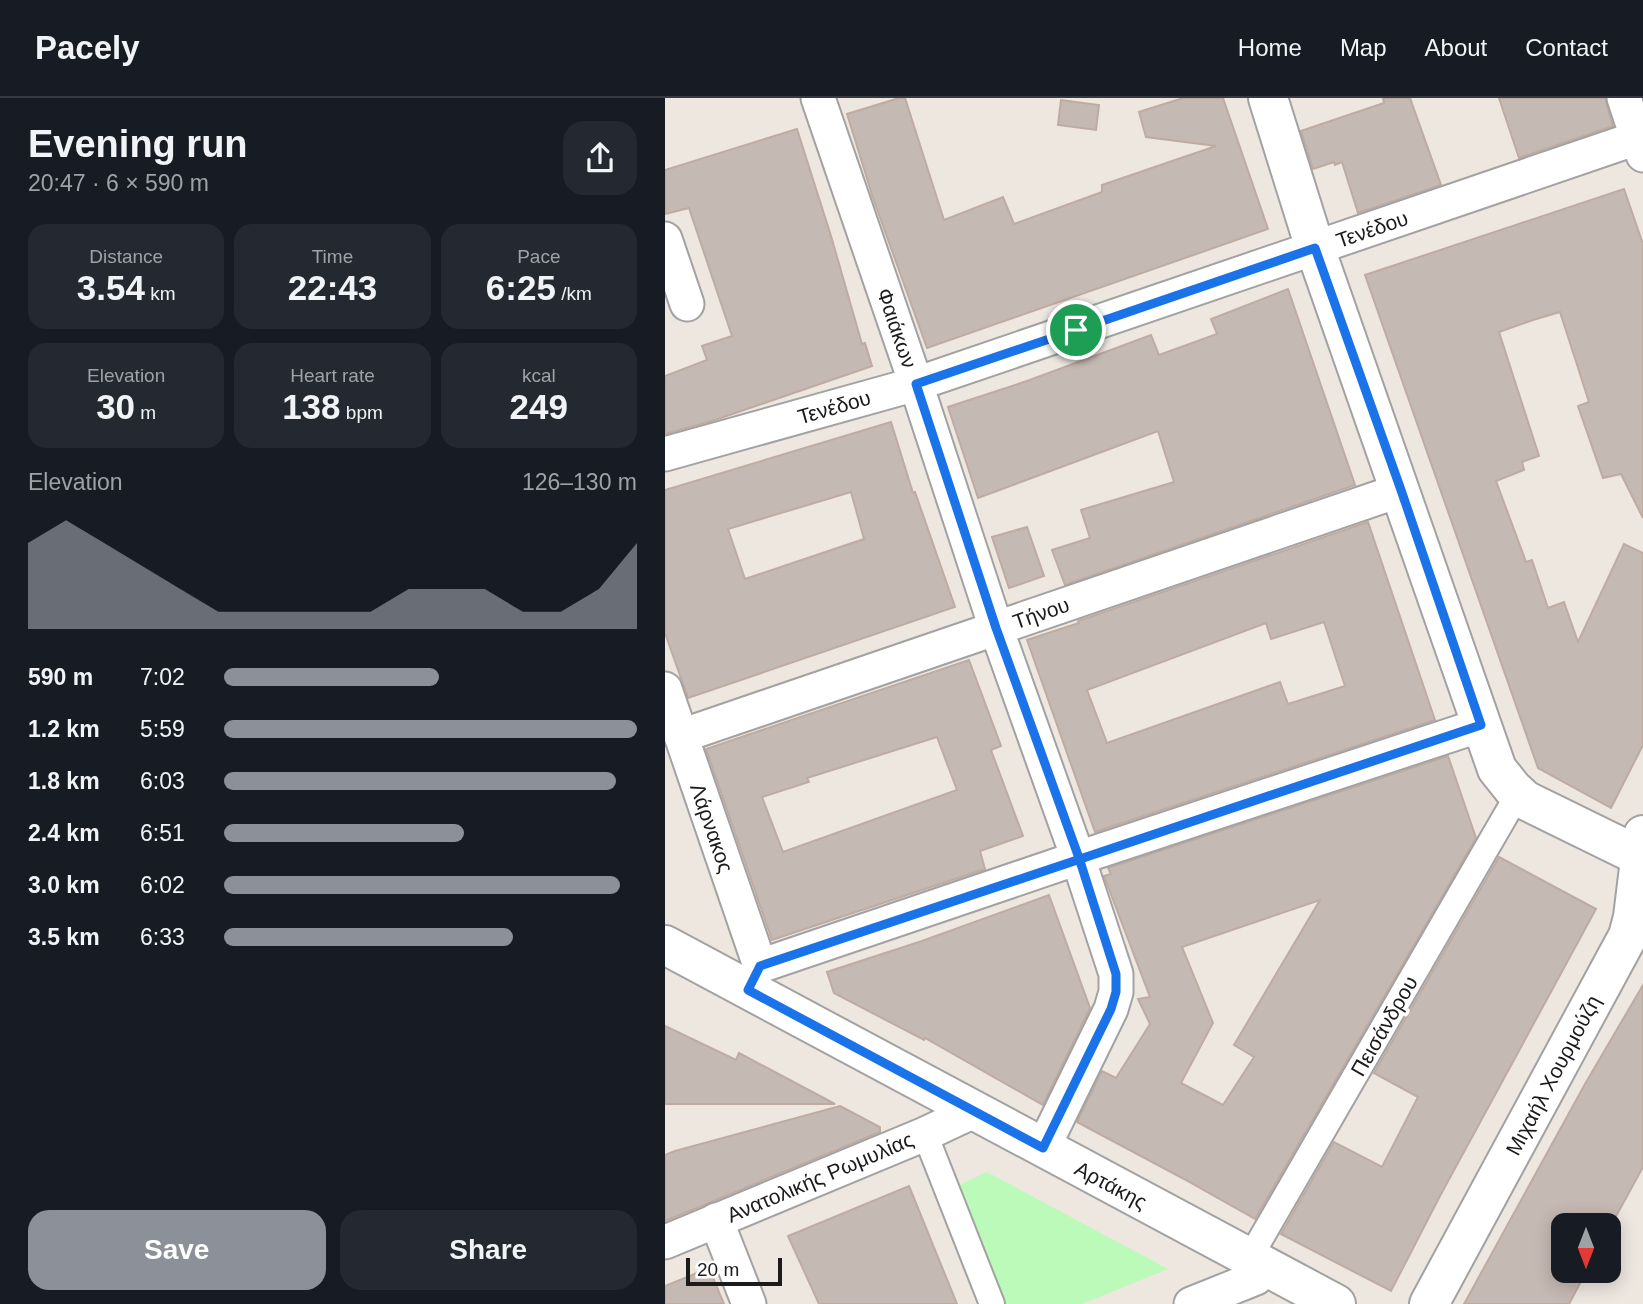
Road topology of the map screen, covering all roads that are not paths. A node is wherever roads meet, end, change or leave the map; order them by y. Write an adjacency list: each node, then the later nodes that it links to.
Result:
1 (818, 98): 8 (street, Φαιάκων)
2 (1268, 98): 6 (street)
3 (1625, 98): 4 (street)
4 (1640, 147): 6 (street, Τενέδου)
5 (665, 239): 7 (street)
6 (1315, 248): 8 (street, Τενέδου); 10 (street)
7 (687, 304)
8 (916, 384): 9 (street, Τενέδου); 11 (street, Φαιάκων)
9 (665, 454)
10 (1401, 490): 11 (street, Τήνου); 13 (street)
11 (996, 628): 14 (street, Τήνου); 17 (street, Φαιάκων)
12 (665, 689): 14 (street, Λάρνακος)
13 (1481, 725): 15 (street); 17 (street)
14 (681, 736): 19 (street, Λάρνακος)
15 (1518, 794): 16 (street); 25 (street, Πεισάνδρου)
16 (1642, 850): 30 (street, Μιχαήλ Χουρμούζη)
17 (1079, 858): 19 (street); 22 (street, Φαιάκων)
18 (665, 945): 19 (street, Αρτάκης)
19 (754, 978): 20 (street, Αρτάκης)
20 (974, 1111): 21 (street, Ανατολικής Ρωμυλίας); 22 (street, Αρτάκης)
21 (925, 1134): 23 (street, Ανατολικής Ρωμυλίας); 27 (street)
22 (1043, 1148): 25 (street, Αρτάκης)
23 (716, 1220): 24 (street, Ανατολικής Ρωμυλίας); 26 (street)
24 (665, 1242)
25 (1258, 1280): 28 (street); 29 (street, Αρτάκης)
26 (749, 1304)
27 (992, 1304)
28 (1191, 1304)
29 (1336, 1304)
30 (1429, 1304)

